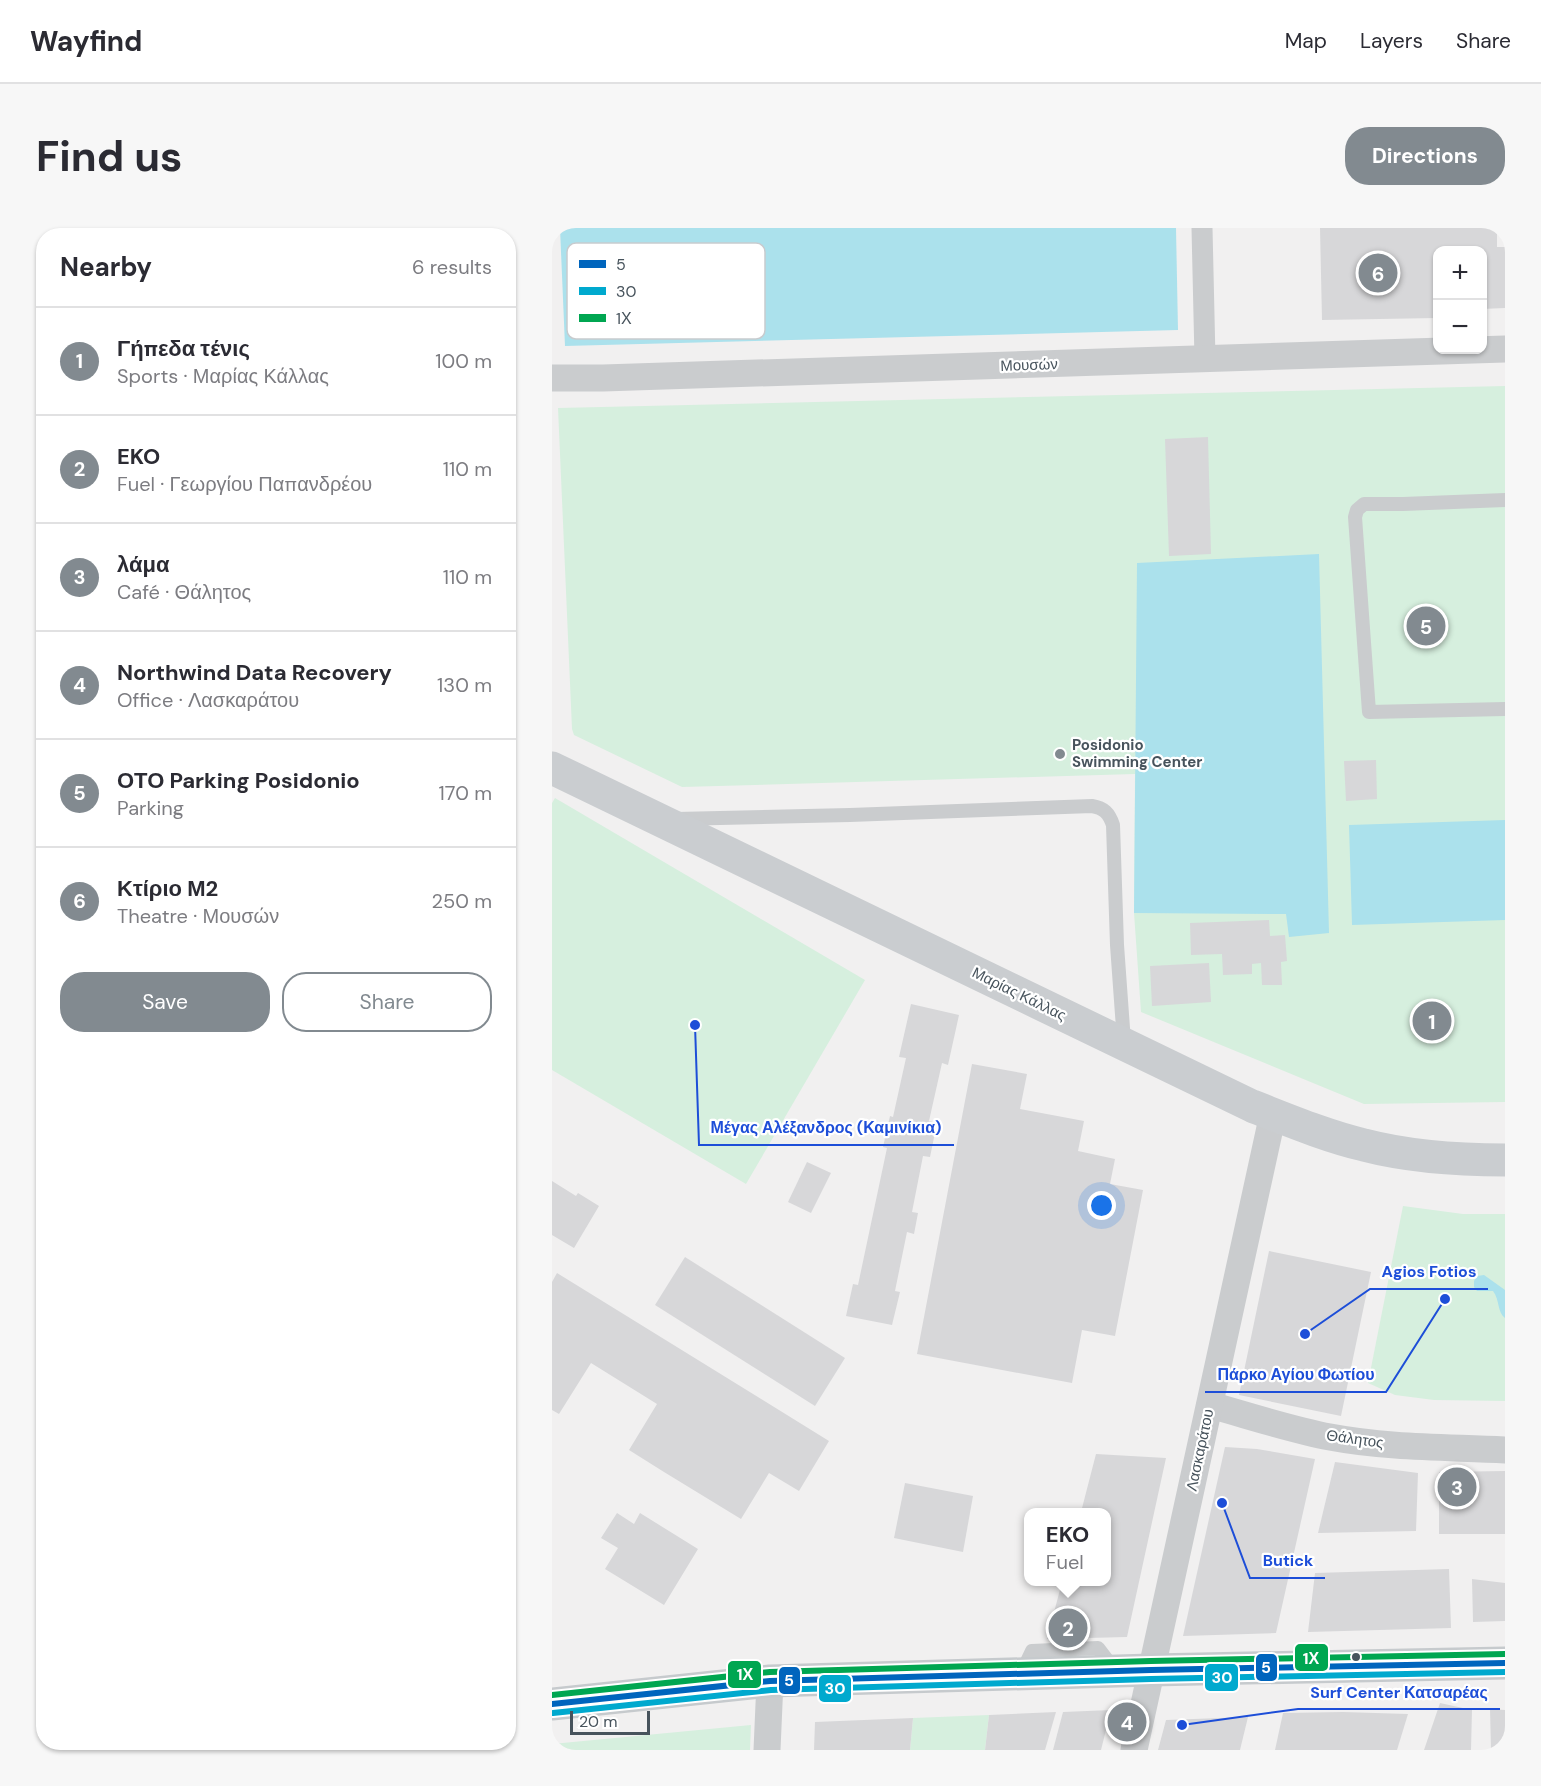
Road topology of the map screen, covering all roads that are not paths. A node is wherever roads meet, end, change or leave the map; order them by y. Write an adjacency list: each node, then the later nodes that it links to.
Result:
1 (1202, 228): 3 (street)
2 (1505, 349): 3 (street, Μουσών)
3 (1205, 359): 4 (street, Μουσών)
4 (552, 378)
5 (1505, 500): 6 (lane)
6 (1505, 709)
7 (552, 768): 8 (main road, Μαρίας Κάλλας)
8 (658, 819): 9 (main road, Μαρίας Κάλλας); 9 (lane)
9 (1124, 1044): 10 (main road, Μαρίας Κάλλας)
10 (1273, 1114): 11 (main road, Μαρίας Κάλλας); 12 (street, Λασκαράτου)
11 (1505, 1160)
12 (1210, 1405): 13 (street, Θάλητος); 15 (street, Λασκαράτου)
13 (1505, 1450)
14 (1505, 1663): 15 (main road)
15 (1152, 1670): 16 (main road); 19 (street, Λασκαράτου)
16 (770, 1681): 17 (main road); 18 (street)
17 (552, 1704)
18 (767, 1750)
19 (1134, 1750)

